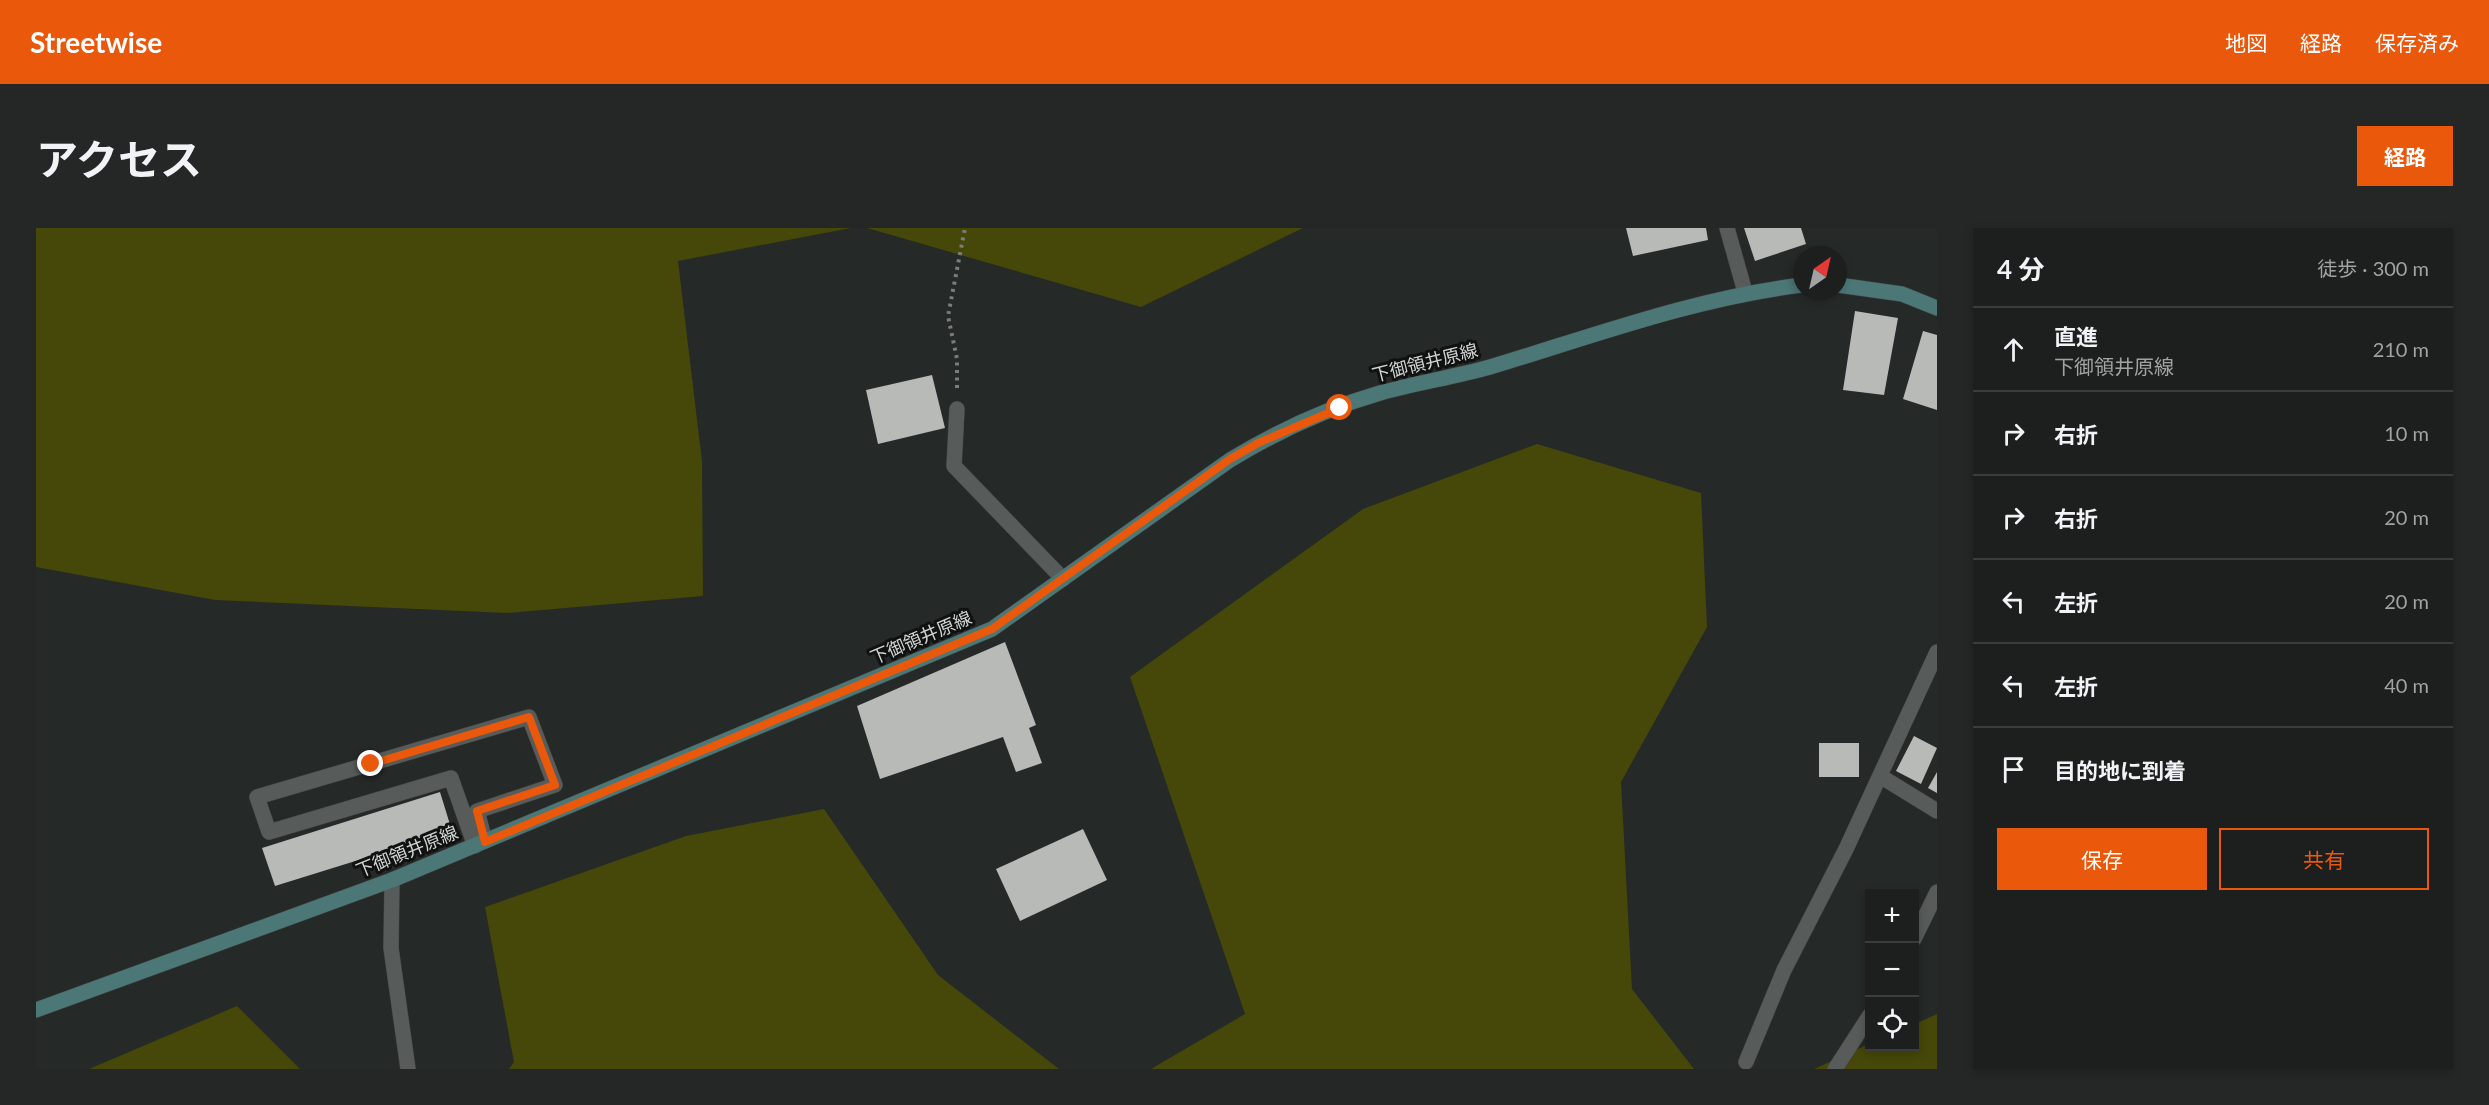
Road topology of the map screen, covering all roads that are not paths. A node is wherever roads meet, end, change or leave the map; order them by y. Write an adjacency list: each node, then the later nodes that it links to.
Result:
1 (1727, 228): 4 (street)
2 (1793, 286): 4 (main road, 下御領井原線)
3 (1847, 286): 5 (main road)
4 (1746, 292): 7 (main road, 下御領井原線)
5 (1937, 308)
6 (957, 410): 7 (street)
7 (1064, 579): 11 (main road, 下御領井原線)
8 (1937, 652): 9 (street)
9 (1880, 776): 10 (street); 17 (street)
10 (1937, 811)
11 (480, 844): 11 (street); 12 (main road, 下御領井原線)
12 (392, 880): 15 (main road, 下御領井原線); 18 (street)
13 (1937, 892): 14 (street)
14 (1919, 929)
15 (36, 1010)
16 (1865, 1021): 19 (street)
17 (1746, 1062)
18 (408, 1069)
19 (1835, 1069)

